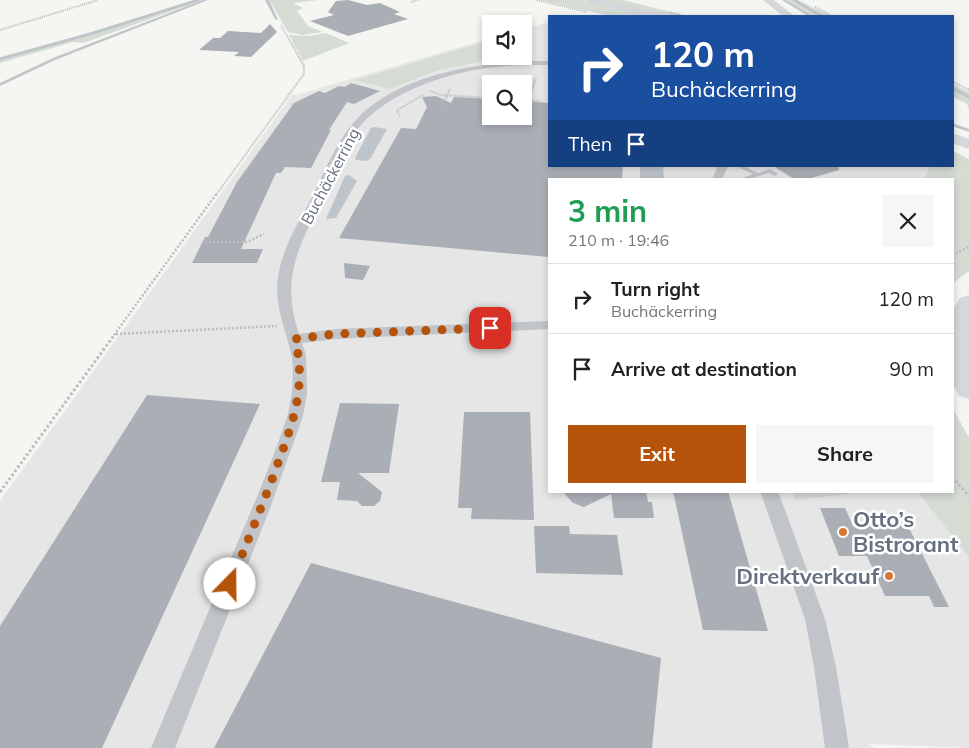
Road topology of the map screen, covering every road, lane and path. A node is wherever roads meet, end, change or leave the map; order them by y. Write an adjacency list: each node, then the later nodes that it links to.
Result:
1 (98, 0): 15 (path)
2 (206, 0): 19 (lane)
3 (267, 0): 14 (lane)
4 (418, 0): 9 (path)
5 (537, 0): 10 (path)
6 (591, 0): 11 (main road)
7 (768, 0): 12 (main road)
8 (784, 0): 13 (lane)
9 (411, 2)
10 (588, 12)
11 (654, 15)
12 (788, 15)
13 (808, 15)
14 (277, 18): 46 (path)
15 (0, 30)
16 (548, 63): 45 (street, Buchäckerring)
17 (536, 77): 23 (path)
18 (954, 82): 24 (path)
19 (0, 85)
20 (439, 88): 25 (path)
21 (426, 89): 25 (path)
22 (450, 89): 26 (path)
23 (532, 90)
24 (969, 90)
25 (432, 91): 26 (path); 31 (path)
26 (447, 95): 27 (path); 30 (path)
27 (482, 97)
28 (532, 100): 29 (path)
29 (542, 101)
30 (442, 106)
31 (400, 116)
32 (954, 125): 33 (lane)
33 (969, 131)
34 (954, 138): 35 (main road)
35 (969, 145)
36 (740, 167): 38 (lane)
37 (774, 174): 38 (lane)
38 (759, 176)
39 (264, 234): 40 (path)
40 (205, 242)
41 (969, 247): 42 (path)
42 (954, 254)
43 (969, 303): 47 (highway)
44 (548, 325): 45 (street)
45 (292, 333): 46 (path); 52 (street, Buchäckerring)
46 (116, 334): 49 (path)
47 (969, 389)
48 (954, 479): 51 (path)
49 (0, 492)
50 (770, 493): 53 (street)
51 (969, 496)
52 (163, 748)
53 (836, 748)

